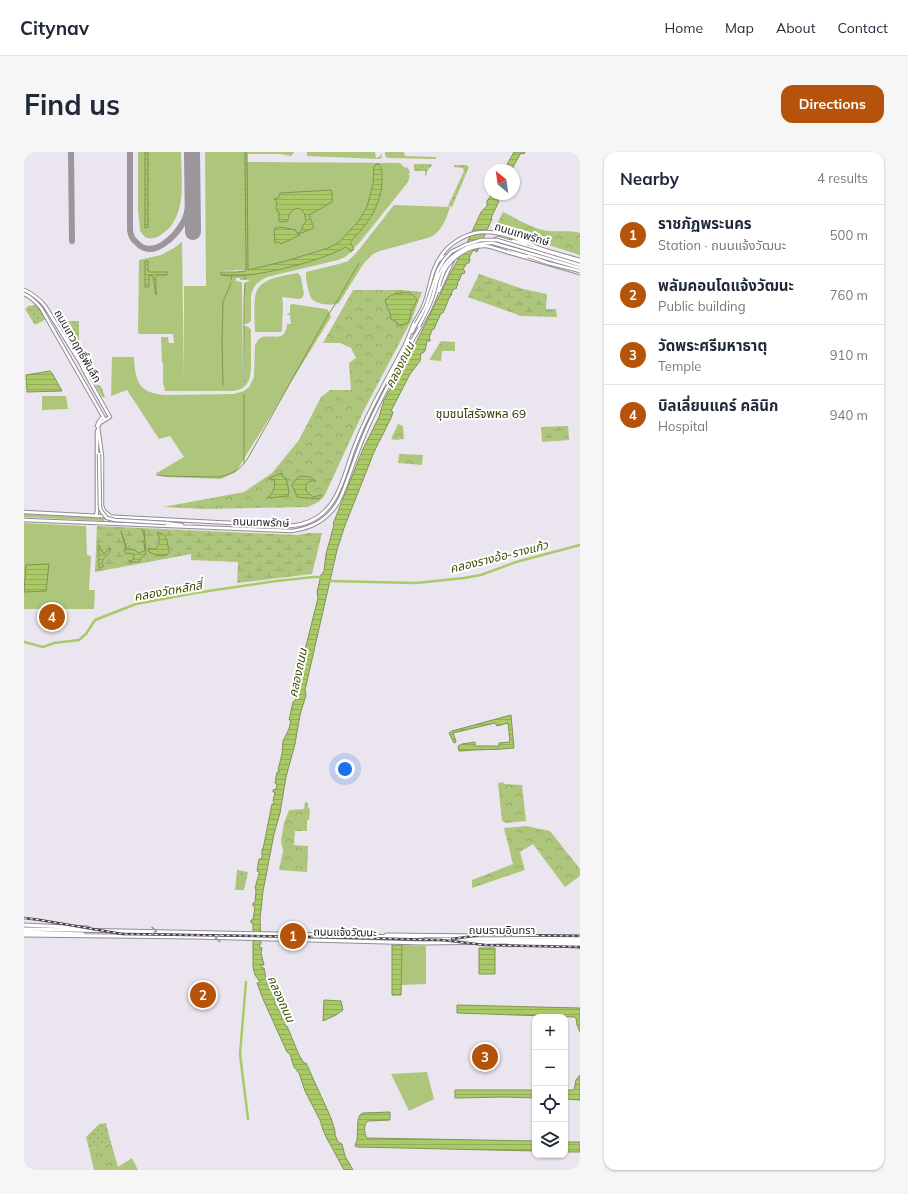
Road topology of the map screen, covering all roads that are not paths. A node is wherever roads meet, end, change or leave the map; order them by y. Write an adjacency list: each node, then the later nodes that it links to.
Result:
1 (507, 240): 2 (main road); 3 (main road); 4 (main road, bridge)
2 (496, 246): 6 (main road); 6 (main road, bridge)
3 (543, 249): 4 (main road, ถนนเทพรักษ์); 5 (main road, ถนนเทพรักษ์)
4 (580, 262): 14 (main road, ถนนเทพรักษ์, bridge)
5 (436, 263): 11 (main road); 15 (main road, ถนนเทพรักษ์)
6 (580, 271): 11 (main road, ถนนเทพรักษ์, bridge); 14 (main road, ถนนเทพรักษ์, bridge)
7 (24, 290): 8 (main road, ถนนเทวฤทธิ์พันลึก)
8 (31, 293): 10 (main road); 12 (main road, ถนนเทวฤทธิ์พันลึก)
9 (24, 294): 10 (main road, ถนนเทวฤทธิ์พันลึก)
10 (29, 296): 13 (main road, ถนนเทวฤทธิ์พันลึก)
11 (435, 299): 16 (main road, ถนนเทพรักษ์)
12 (41, 301): 13 (main road); 17 (main road, ถนนเทวฤทธิ์พันลึก)
13 (38, 304): 18 (main road, ถนนเทวฤทธิ์พันลึก)
14 (418, 325): 15 (main road, ถนนเทพรักษ์); 16 (main road, ถนนเทพรักษ์)
15 (406, 343): 25 (main road, ถนนเทพรักษ์)
16 (410, 345): 27 (main road, ถนนเทพรักษ์)
17 (78, 358): 18 (main road); 19 (main road, ถนนเทวฤทธิ์พันลึก)
18 (73, 363): 19 (main road, ถนนเทวฤทธิ์พันลึก)
19 (104, 418): 20 (main road); 21 (main road)
20 (97, 433): 22 (main road); 27 (main road, bridge)
21 (102, 506): 22 (main road); 25 (main road)
22 (97, 508): 24 (main road)
23 (24, 512): 24 (main road, ถนนเทพรักษ์)
24 (96, 516): 25 (main road, ถนนเทพรักษ์)
25 (110, 517)
26 (24, 520): 27 (main road, ถนนเทพรักษ์)
27 (188, 526)
28 (24, 925): 29 (main road, ถนนแจ้งวัฒนะ)
29 (94, 930): 30 (main road, ถนนแจ้งวัฒนะ); 33 (main road, ถนนแจ้งวัฒนะ, one-way to 33)
30 (62, 931): 31 (main road, ถนนแจ้งวัฒนะ); 32 (main road, ถนนแจ้งวัฒนะ)
31 (24, 932): 32 (main road, ถนนแจ้งวัฒนะ)
32 (91, 935): 37 (main road, ถนนแจ้งวัฒนะ, one-way to 32)
33 (380, 936): 34 (main road, ถนนแจ้งวัฒนะ); 35 (main road, ถนนแจ้งวัฒนะ)
34 (580, 937)
35 (424, 939): 38 (main road, ถนนรามอินทรา)
36 (537, 942): 37 (main road, ถนนแจ้งวัฒนะ); 38 (main road, ถนนรามอินทรา)
37 (503, 943): 38 (main road, ถนนแจ้งวัฒนะ)
38 (580, 943)

